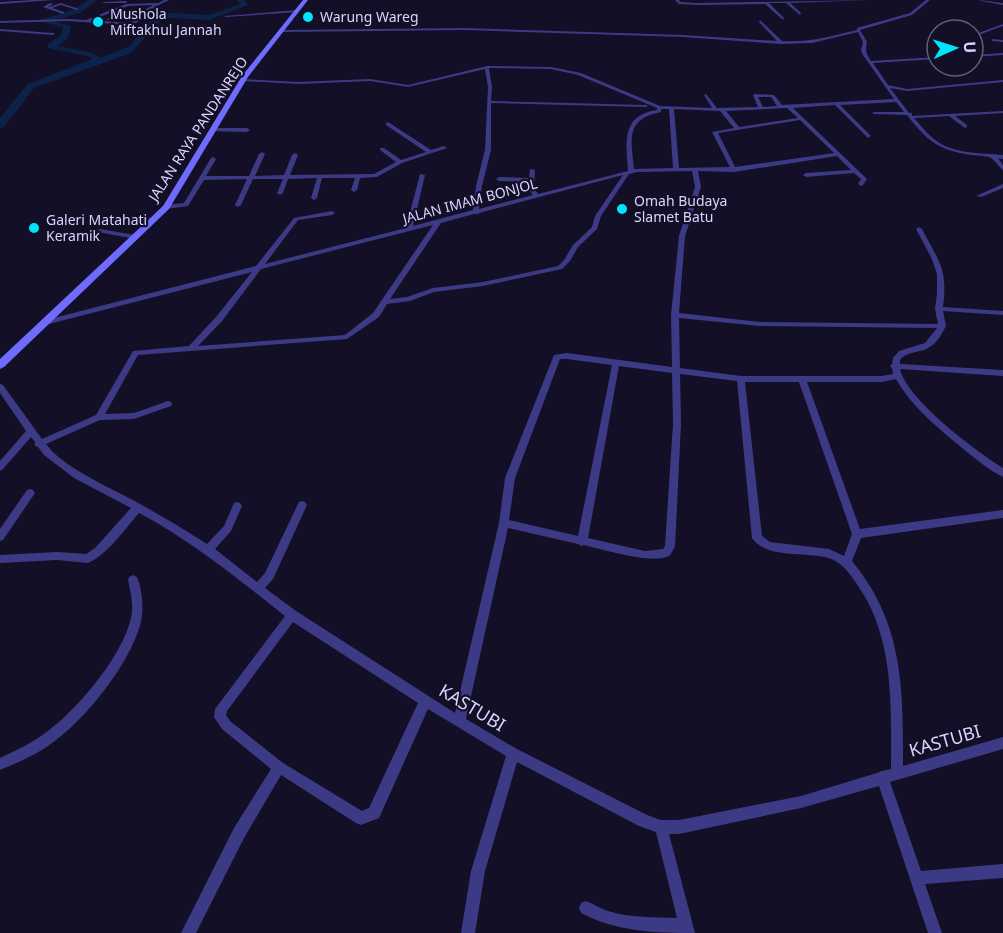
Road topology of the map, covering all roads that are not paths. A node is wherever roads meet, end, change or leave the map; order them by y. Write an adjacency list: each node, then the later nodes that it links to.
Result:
1 (140, 0): 15 (street)
2 (167, 0): 16 (street)
3 (306, 0): 22 (main road, JALAN RAYA PANDANREJO)
4 (677, 0): 11 (street)
5 (869, 0): 12 (street)
6 (928, 0): 37 (street)
7 (981, 0): 17 (street)
8 (46, 1): 10 (street); 13 (street)
9 (73, 1): 10 (street)
10 (59, 2): 18 (street); 20 (street)
11 (766, 2): 12 (street); 27 (street)
12 (786, 2): 24 (street)
13 (0, 3)
14 (78, 3): 18 (street)
15 (104, 3)
16 (161, 4): 21 (street); 30 (street)
17 (1003, 4)
18 (72, 7): 19 (street)
19 (77, 9)
20 (57, 10): 23 (street); 25 (street)
21 (147, 10): 31 (street); 31 (street)
22 (298, 11): 26 (street); 35 (main road, JALAN RAYA PANDANREJO)
23 (63, 13)
24 (800, 14)
25 (38, 16)
26 (226, 16)
27 (783, 19)
28 (760, 21): 42 (street)
29 (1, 22): 30 (street); 33 (street)
30 (82, 22): 31 (street)
31 (98, 24)
32 (1003, 25): 36 (street)
33 (0, 29): 34 (street)
34 (18, 31): 38 (street); 39 (street)
35 (283, 31): 42 (street); 48 (main road, JALAN RAYA PANDANREJO)
36 (985, 31)
37 (858, 32): 42 (street); 46 (street)
38 (53, 34)
39 (39, 39)
40 (993, 40): 41 (street)
41 (1003, 41)
42 (781, 43)
43 (1003, 54): 44 (street)
44 (985, 55)
45 (925, 59): 46 (street)
46 (871, 64): 50 (street)
47 (487, 67): 48 (street); 53 (street); 55 (street)
48 (245, 77): 72 (main road, JALAN RAYA PANDANREJO)
49 (1003, 81): 50 (street)
50 (890, 86): 54 (street)
51 (706, 95): 62 (street)
52 (582, 99): 53 (street)
53 (638, 100): 57 (street)
54 (897, 100): 56 (street); 66 (street)
55 (489, 102): 57 (street); 111 (street)
56 (836, 103): 58 (street); 74 (street)
57 (651, 106): 59 (street)
58 (785, 106): 61 (street); 61 (street); 68 (street)
59 (659, 107): 60 (street); 91 (street)
60 (671, 107): 62 (street); 87 (street)
61 (761, 108): 63 (street)
62 (715, 110): 63 (street)
63 (722, 110): 71 (street)
64 (1003, 112): 67 (street)
65 (874, 113): 66 (street)
66 (915, 116): 67 (street); 81 (street)
67 (950, 116): 70 (street)
68 (800, 119): 71 (street); 79 (street)
69 (388, 124): 77 (street)
70 (965, 126)
71 (737, 128): 88 (street)
72 (214, 130): 73 (street); 109 (main road, JALAN RAYA PANDANREJO)
73 (247, 130)
74 (868, 136)
75 (444, 148): 77 (street)
76 (382, 149): 84 (street)
77 (430, 152): 84 (street)
78 (262, 154): 96 (street)
79 (838, 154): 88 (street, JALAN IMAM BONJOL); 90 (street)
80 (295, 155): 97 (street)
81 (993, 156): 82 (street); 85 (street)
82 (1003, 157)
83 (213, 159): 98 (street)
84 (400, 162): 95 (street)
85 (1003, 168)
86 (532, 170): 100 (street)
87 (676, 170): 89 (street, JALAN IMAM BONJOL); 91 (street, JALAN IMAM BONJOL)
88 (734, 170): 89 (street, JALAN IMAM BONJOL)
89 (695, 171): 121 (street)
90 (856, 171): 93 (street); 101 (street)
91 (629, 172): 105 (street, JALAN IMAM BONJOL); 118 (street)
92 (422, 175): 113 (street)
93 (806, 175)
94 (320, 176): 95 (street); 97 (street); 107 (street)
95 (358, 176): 103 (street)
96 (250, 177): 97 (street); 98 (street); 108 (street)
97 (285, 177): 104 (street)
98 (201, 178): 109 (street)
99 (499, 179): 100 (street)
100 (530, 180): 105 (street)
101 (861, 184)
102 (1003, 186): 106 (street)
103 (354, 190)
104 (280, 193)
105 (536, 196): 111 (street, JALAN IMAM BONJOL)
106 (979, 196)
107 (314, 198)
108 (238, 205)
109 (166, 207): 116 (main road, JALAN RAYA PANDANREJO)
110 (332, 213): 117 (street)
111 (476, 213): 112 (street, JALAN IMAM BONJOL)
112 (438, 222): 113 (street, JALAN IMAM BONJOL); 118 (street)
113 (409, 229): 117 (street, JALAN IMAM BONJOL)
114 (919, 229): 119 (street)
115 (100, 231): 116 (street)
116 (135, 237): 122 (main road, JALAN RAYA PANDANREJO)
117 (258, 269): 122 (street, JALAN IMAM BONJOL); 124 (street)
118 (385, 302): 124 (street)
119 (939, 309): 120 (street); 123 (street)
120 (1003, 313)
121 (675, 315): 123 (street); 127 (street)
122 (45, 323): 126 (main road, JALAN RAYA PANDANREJO)
123 (942, 326): 128 (street)
124 (192, 348): 134 (street)
125 (616, 362): 127 (street); 145 (street); 148 (street)
126 (0, 365)
127 (678, 370): 130 (street); 148 (street)
128 (895, 371): 129 (street); 131 (street); 139 (street)
129 (1003, 373)
130 (741, 379): 131 (street); 151 (street)
131 (802, 379): 146 (street)
132 (0, 387): 135 (street, KASTUBI)
133 (168, 404): 134 (street)
134 (99, 417): 136 (street)
135 (31, 431): 136 (street, KASTUBI); 137 (street)
136 (38, 444): 143 (street, KASTUBI)
137 (4, 455): 138 (street)
138 (0, 468)
139 (1003, 473)
140 (30, 493): 147 (street)
141 (302, 505): 153 (street)
142 (237, 506): 149 (street)
143 (137, 508): 149 (street, KASTUBI); 150 (street)
144 (1003, 514): 146 (street)
145 (504, 523): 148 (street); 156 (street)
146 (857, 534): 151 (street)
147 (0, 537)
148 (582, 542)
149 (208, 550): 153 (street, KASTUBI)
150 (0, 559)
151 (847, 562): 161 (street)
152 (133, 580): 159 (street)
153 (258, 589): 154 (street, KASTUBI)
154 (292, 615): 155 (street, KASTUBI); 160 (street)
155 (425, 701): 156 (street, KASTUBI); 160 (street)
156 (459, 722): 158 (street, KASTUBI)
157 (1003, 743): 161 (street, KASTUBI)
158 (513, 753): 163 (street, KASTUBI); 169 (street)
159 (0, 764)
160 (279, 767): 168 (street)
161 (897, 773): 162 (street, KASTUBI)
162 (882, 777): 163 (street, KASTUBI); 165 (street)
163 (661, 827): 167 (street)
164 (1003, 871): 165 (street)
165 (916, 878): 170 (street)
166 (586, 908): 167 (street)
167 (687, 929)
168 (188, 933)
169 (468, 933)
170 (935, 933)

